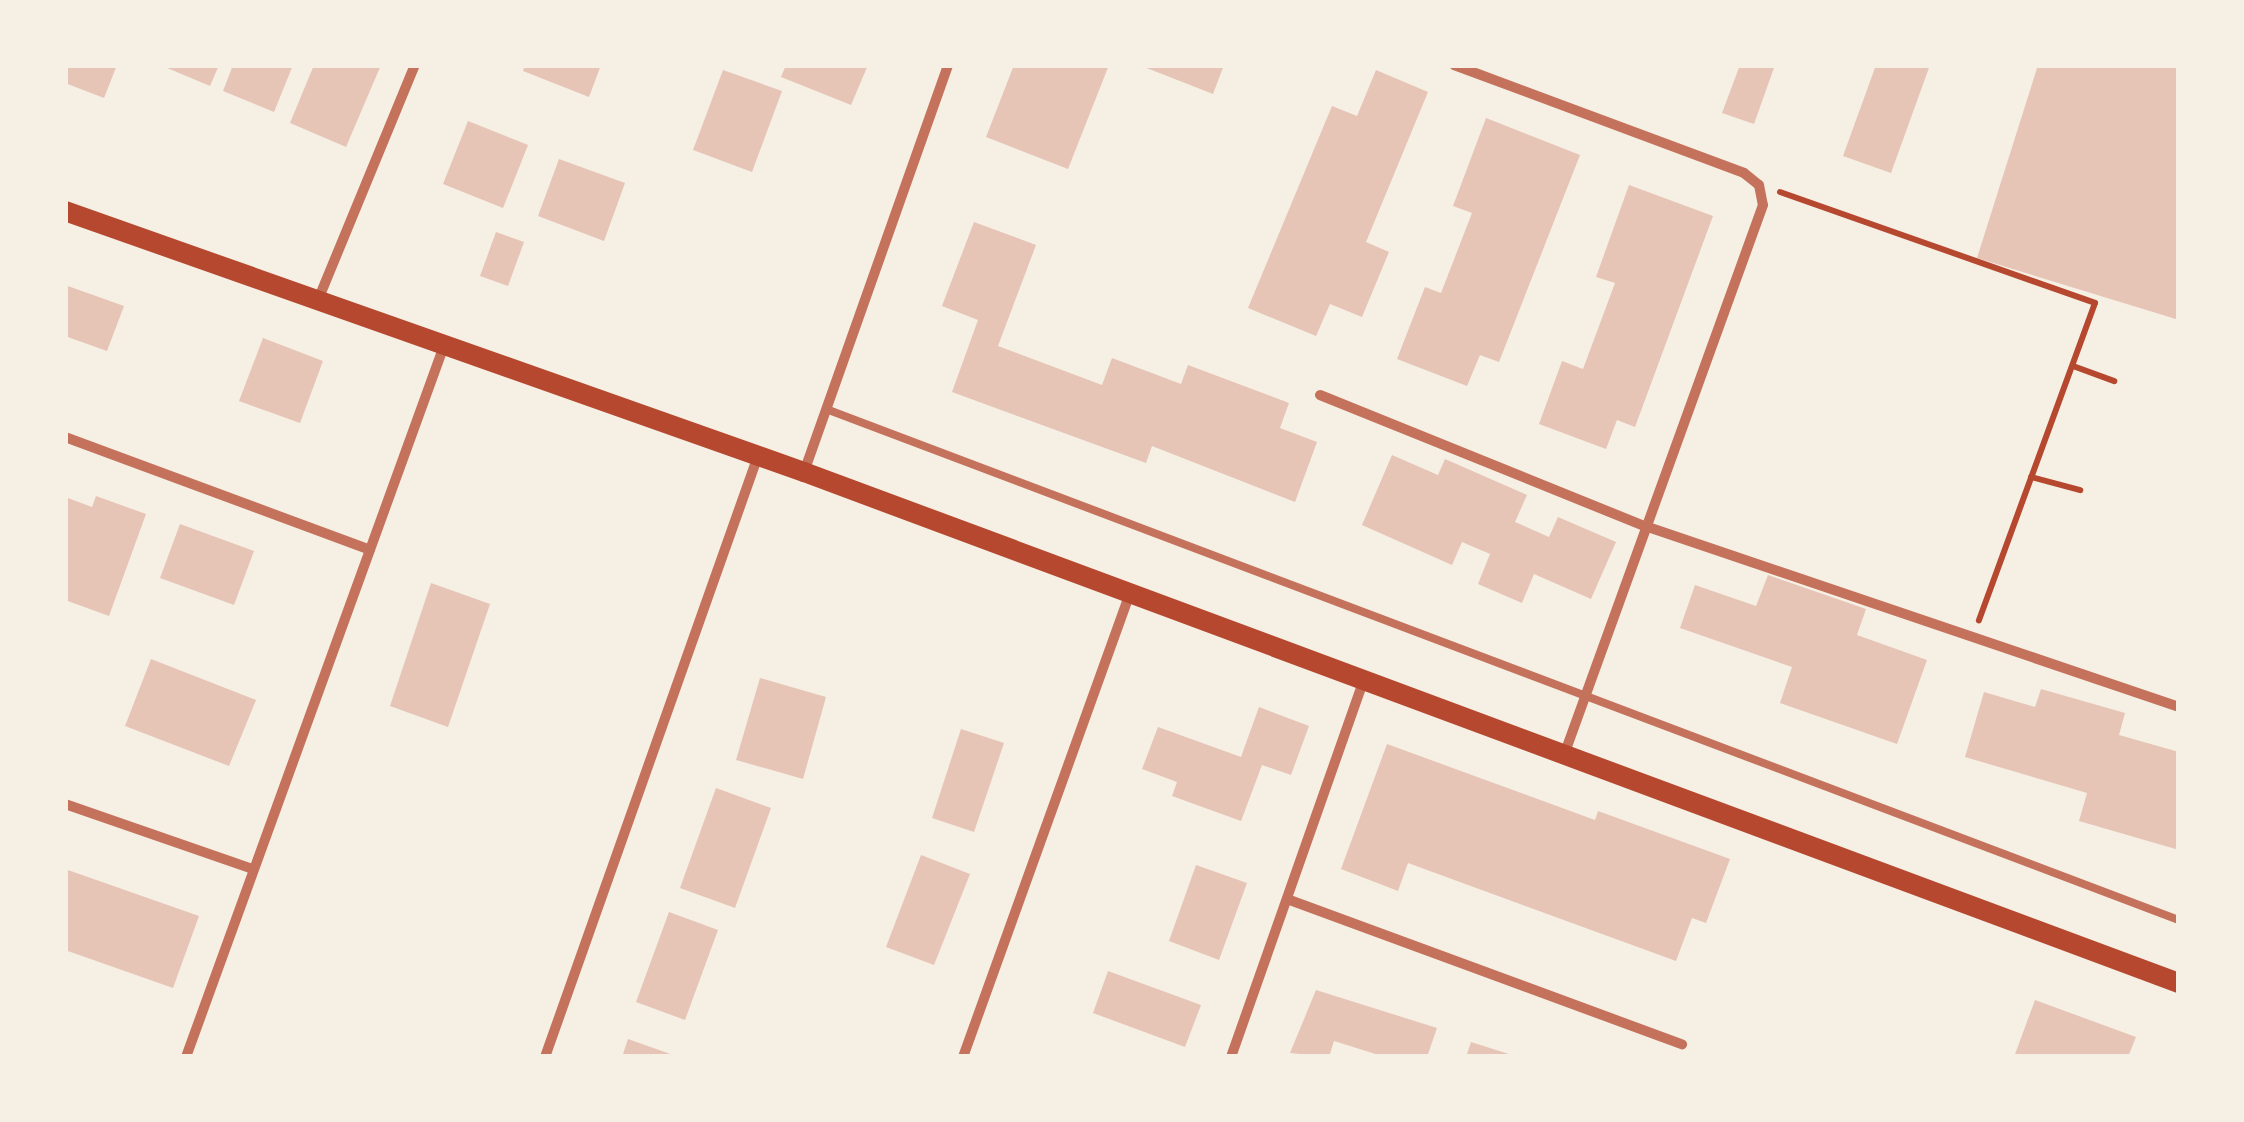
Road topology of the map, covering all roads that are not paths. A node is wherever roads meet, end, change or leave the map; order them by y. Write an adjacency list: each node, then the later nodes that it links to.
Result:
1 (415, 65): 5 (street)
2 (948, 65): 8 (street)
3 (1454, 65): 12 (street)
4 (65, 211): 5 (main road)
5 (318, 300): 6 (main road)
6 (444, 346): 10 (main road); 13 (street)
7 (1320, 395): 12 (street)
8 (826, 409): 11 (street); 16 (lane)
9 (65, 437): 13 (street)
10 (758, 456): 11 (main road); 26 (street)
11 (804, 472): 14 (main road)
12 (1645, 526): 16 (street); 17 (street)
13 (370, 550): 20 (street)
14 (1128, 595): 15 (main road); 27 (street)
15 (1362, 684): 18 (main road); 21 (street)
16 (1585, 696): 18 (street); 22 (lane)
17 (2179, 707)
18 (1563, 756): 23 (main road)
19 (65, 804): 20 (street)
20 (253, 869): 25 (street)
21 (1286, 899): 24 (street); 28 (street)
22 (2179, 920)
23 (2179, 983)
24 (1682, 1044)
25 (186, 1057)
26 (545, 1057)
27 (963, 1057)
28 (1231, 1057)

